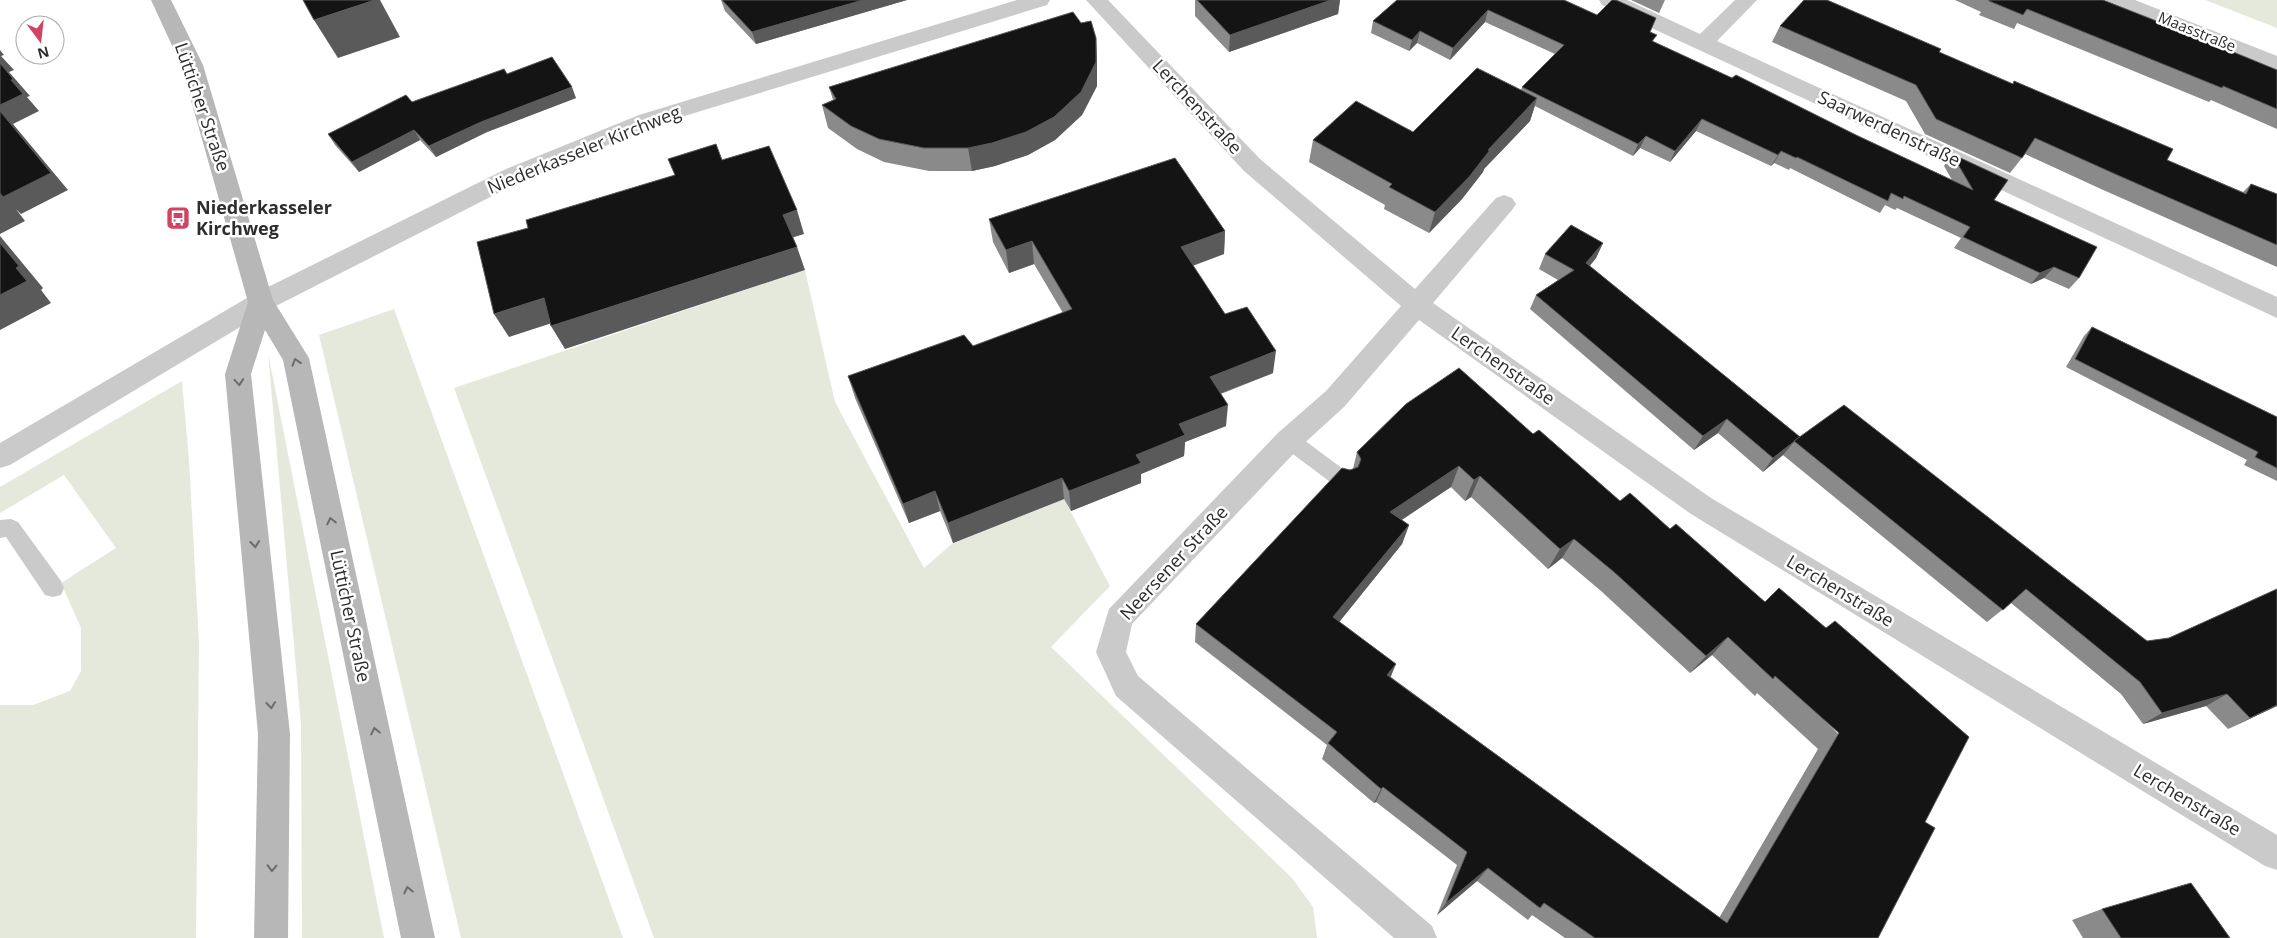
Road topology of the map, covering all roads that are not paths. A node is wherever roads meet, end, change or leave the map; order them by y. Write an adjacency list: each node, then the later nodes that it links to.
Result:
1 (161, 0): 10 (main road, Lütticher Straße)
2 (1040, 0): 10 (street, Niederkasseler Kirchweg)
3 (1096, 0): 11 (street, Lerchenstraße)
4 (1609, 0): 7 (street, Saarwerdenstraße)
5 (1747, 0): 7 (street)
6 (2116, 0): 8 (street, Maasstraße)
7 (1703, 43): 12 (street, Saarwerdenstraße)
8 (2277, 64)
9 (1504, 204): 11 (street)
10 (261, 302): 14 (street, Niederkasseler Kirchweg); 19 (main road, one-way to 19); 20 (main road, Lütticher Straße, one-way to 10)
11 (1417, 305): 13 (street, Neersener Straße); 18 (street, Lerchenstraße)
12 (2277, 308)
13 (1289, 440): 15 (lane); 21 (street, Neersener Straße)
14 (0, 456)
15 (1344, 481)
16 (0, 529): 17 (lane)
17 (52, 588)
18 (2277, 854)
19 (271, 938)
20 (418, 938)
21 (1420, 938)

